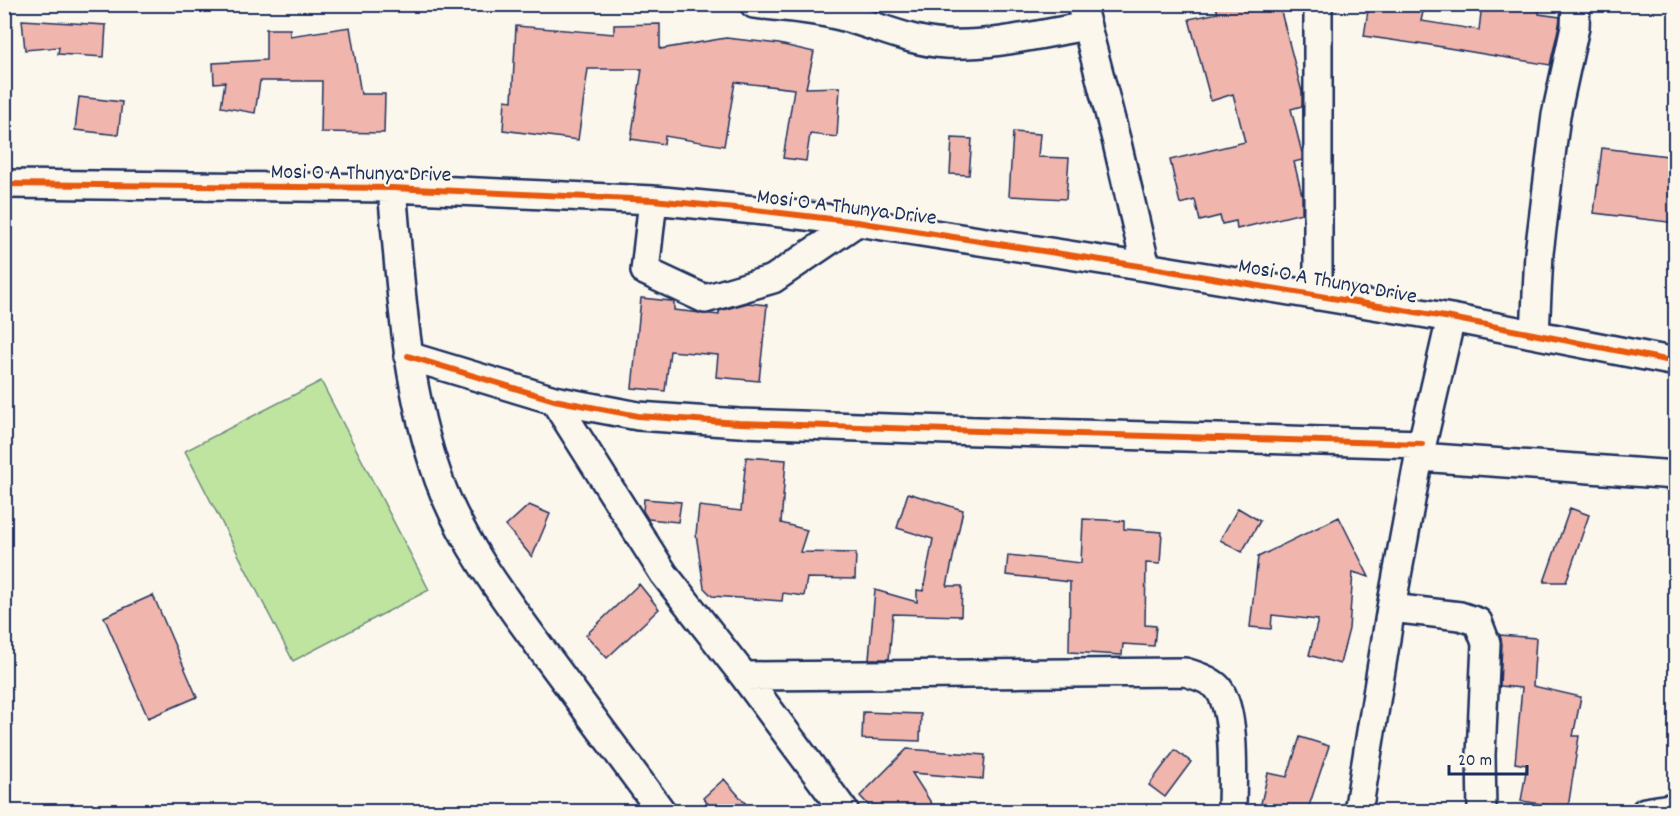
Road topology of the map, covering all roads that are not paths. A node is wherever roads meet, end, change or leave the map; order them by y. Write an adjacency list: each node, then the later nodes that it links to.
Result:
1 (754, 4): 4 (street)
2 (1318, 4): 11 (street)
3 (1576, 4): 13 (street)
4 (840, 10): 5 (street)
5 (1084, 15): 10 (street)
6 (4, 184): 7 (street, Mosi O A Thunya Drive)
7 (392, 188): 8 (street, Mosi O A Thunya Drive); 14 (street)
8 (653, 200): 9 (street, Mosi O A Thunya Drive); 9 (street)
9 (857, 222): 10 (street, Mosi O A Thunya Drive)
10 (1146, 267): 11 (street, Mosi O A Thunya Drive)
11 (1318, 296): 12 (street, Mosi O A Thunya Drive)
12 (1451, 318): 13 (street, Mosi O A Thunya Drive); 17 (street)
13 (1535, 334): 15 (street, Mosi O A Thunya Drive)
14 (408, 356): 16 (street); 22 (street)
15 (1676, 362)
16 (554, 400): 17 (street); 20 (street)
17 (1421, 450): 18 (street); 19 (street)
18 (1676, 475)
19 (1391, 608): 25 (street); 26 (street)
20 (744, 676): 23 (street); 24 (street)
21 (1676, 807): 27 (street)
22 (662, 812)
23 (845, 812)
24 (1232, 812)
25 (1358, 812)
26 (1482, 812)
27 (1645, 812)

